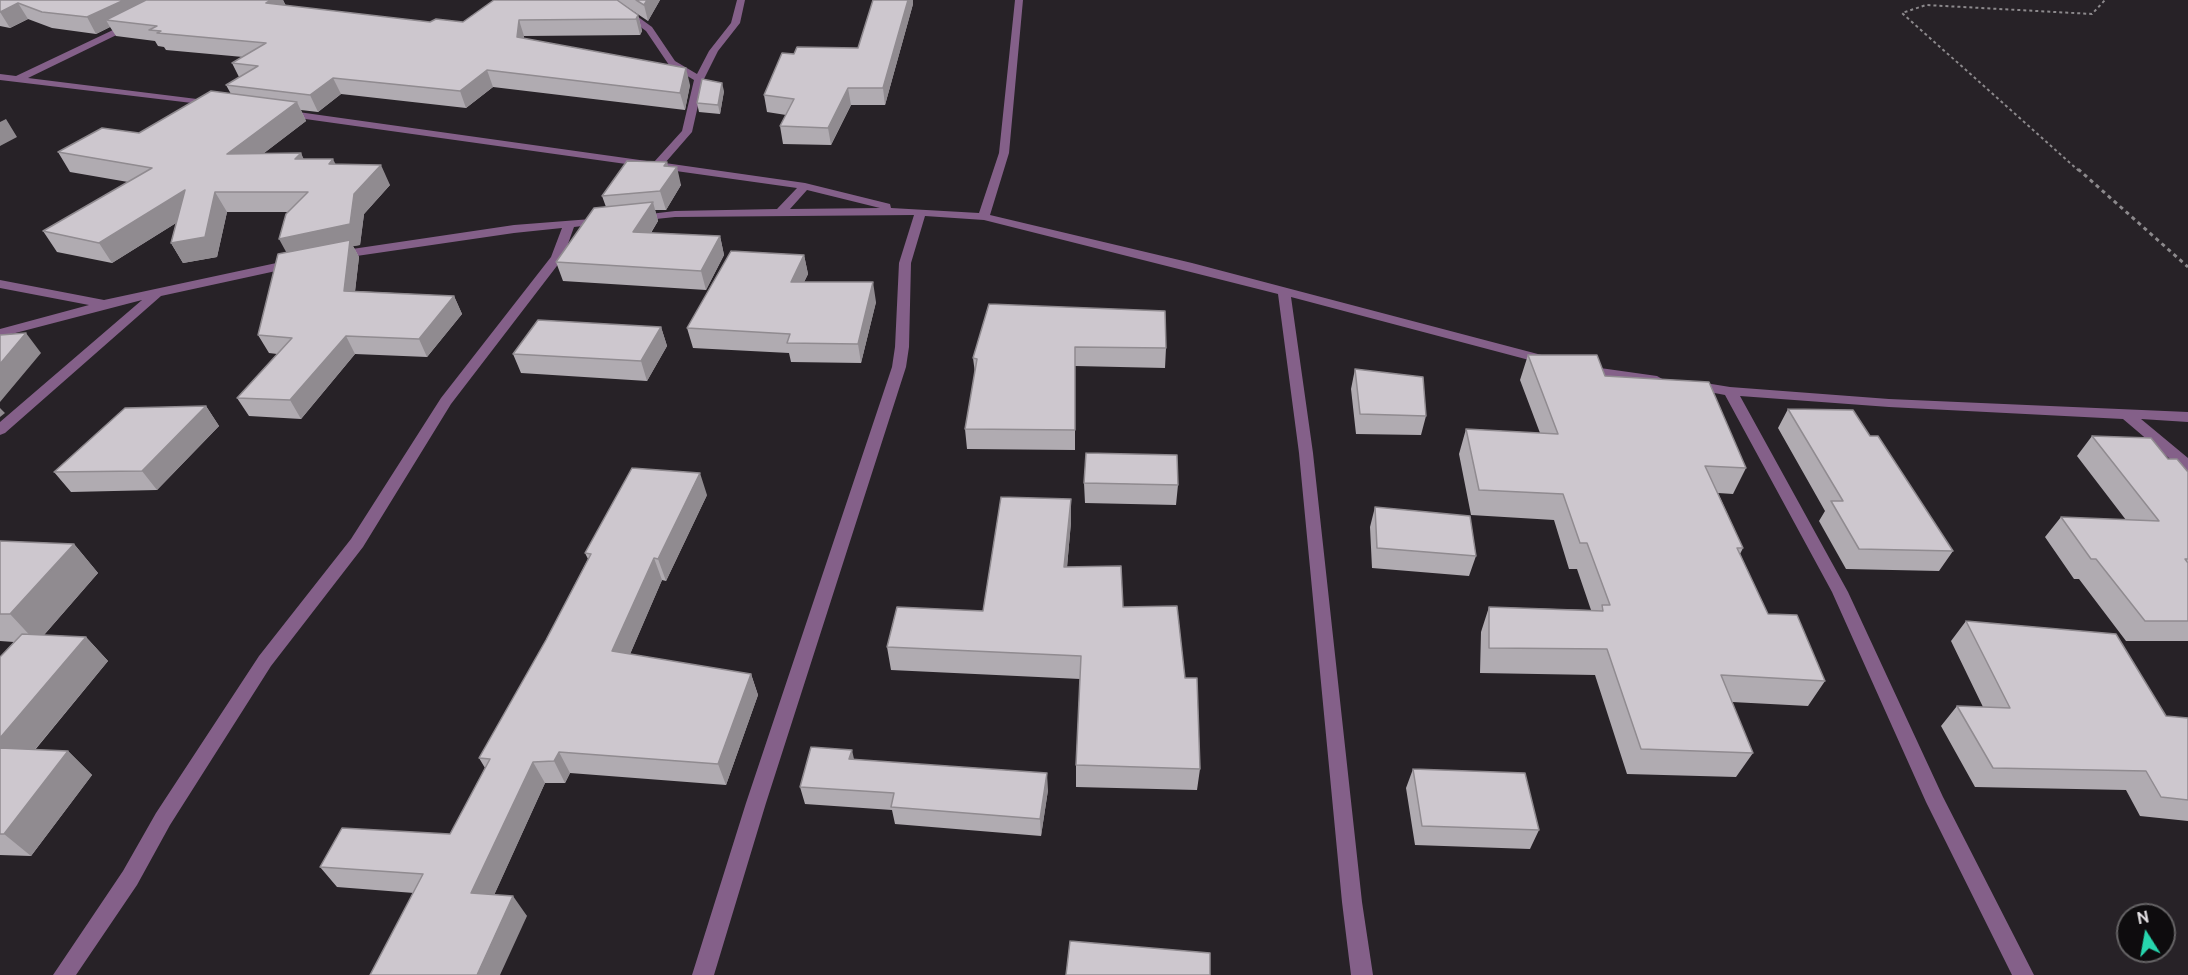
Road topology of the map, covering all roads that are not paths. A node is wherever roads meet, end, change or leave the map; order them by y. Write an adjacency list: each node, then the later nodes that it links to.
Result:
1 (588, 0): 6 (street)
2 (741, 0): 6 (street)
3 (1019, 0): 15 (street)
4 (138, 20): 7 (street)
5 (0, 77): 7 (street)
6 (699, 79): 10 (street)
7 (15, 80): 8 (street)
8 (223, 106)
9 (269, 111): 10 (street)
10 (657, 165): 11 (street)
11 (805, 186): 12 (street); 13 (street)
12 (903, 211): 13 (street); 14 (street)
13 (781, 212): 16 (street)
14 (921, 212): 15 (street); 28 (street)
15 (984, 217): 19 (street)
16 (569, 224): 18 (street); 27 (street)
17 (0, 284): 20 (street)
18 (158, 292): 20 (street); 25 (street)
19 (1284, 292): 22 (street); 29 (street)
20 (105, 304): 21 (street)
21 (0, 333)
22 (1730, 391): 23 (street); 30 (street)
23 (2126, 414): 24 (street); 26 (street)
24 (2188, 417)
25 (0, 430)
26 (2188, 466)
27 (64, 975)
28 (704, 975)
29 (1362, 975)
30 (2023, 975)

